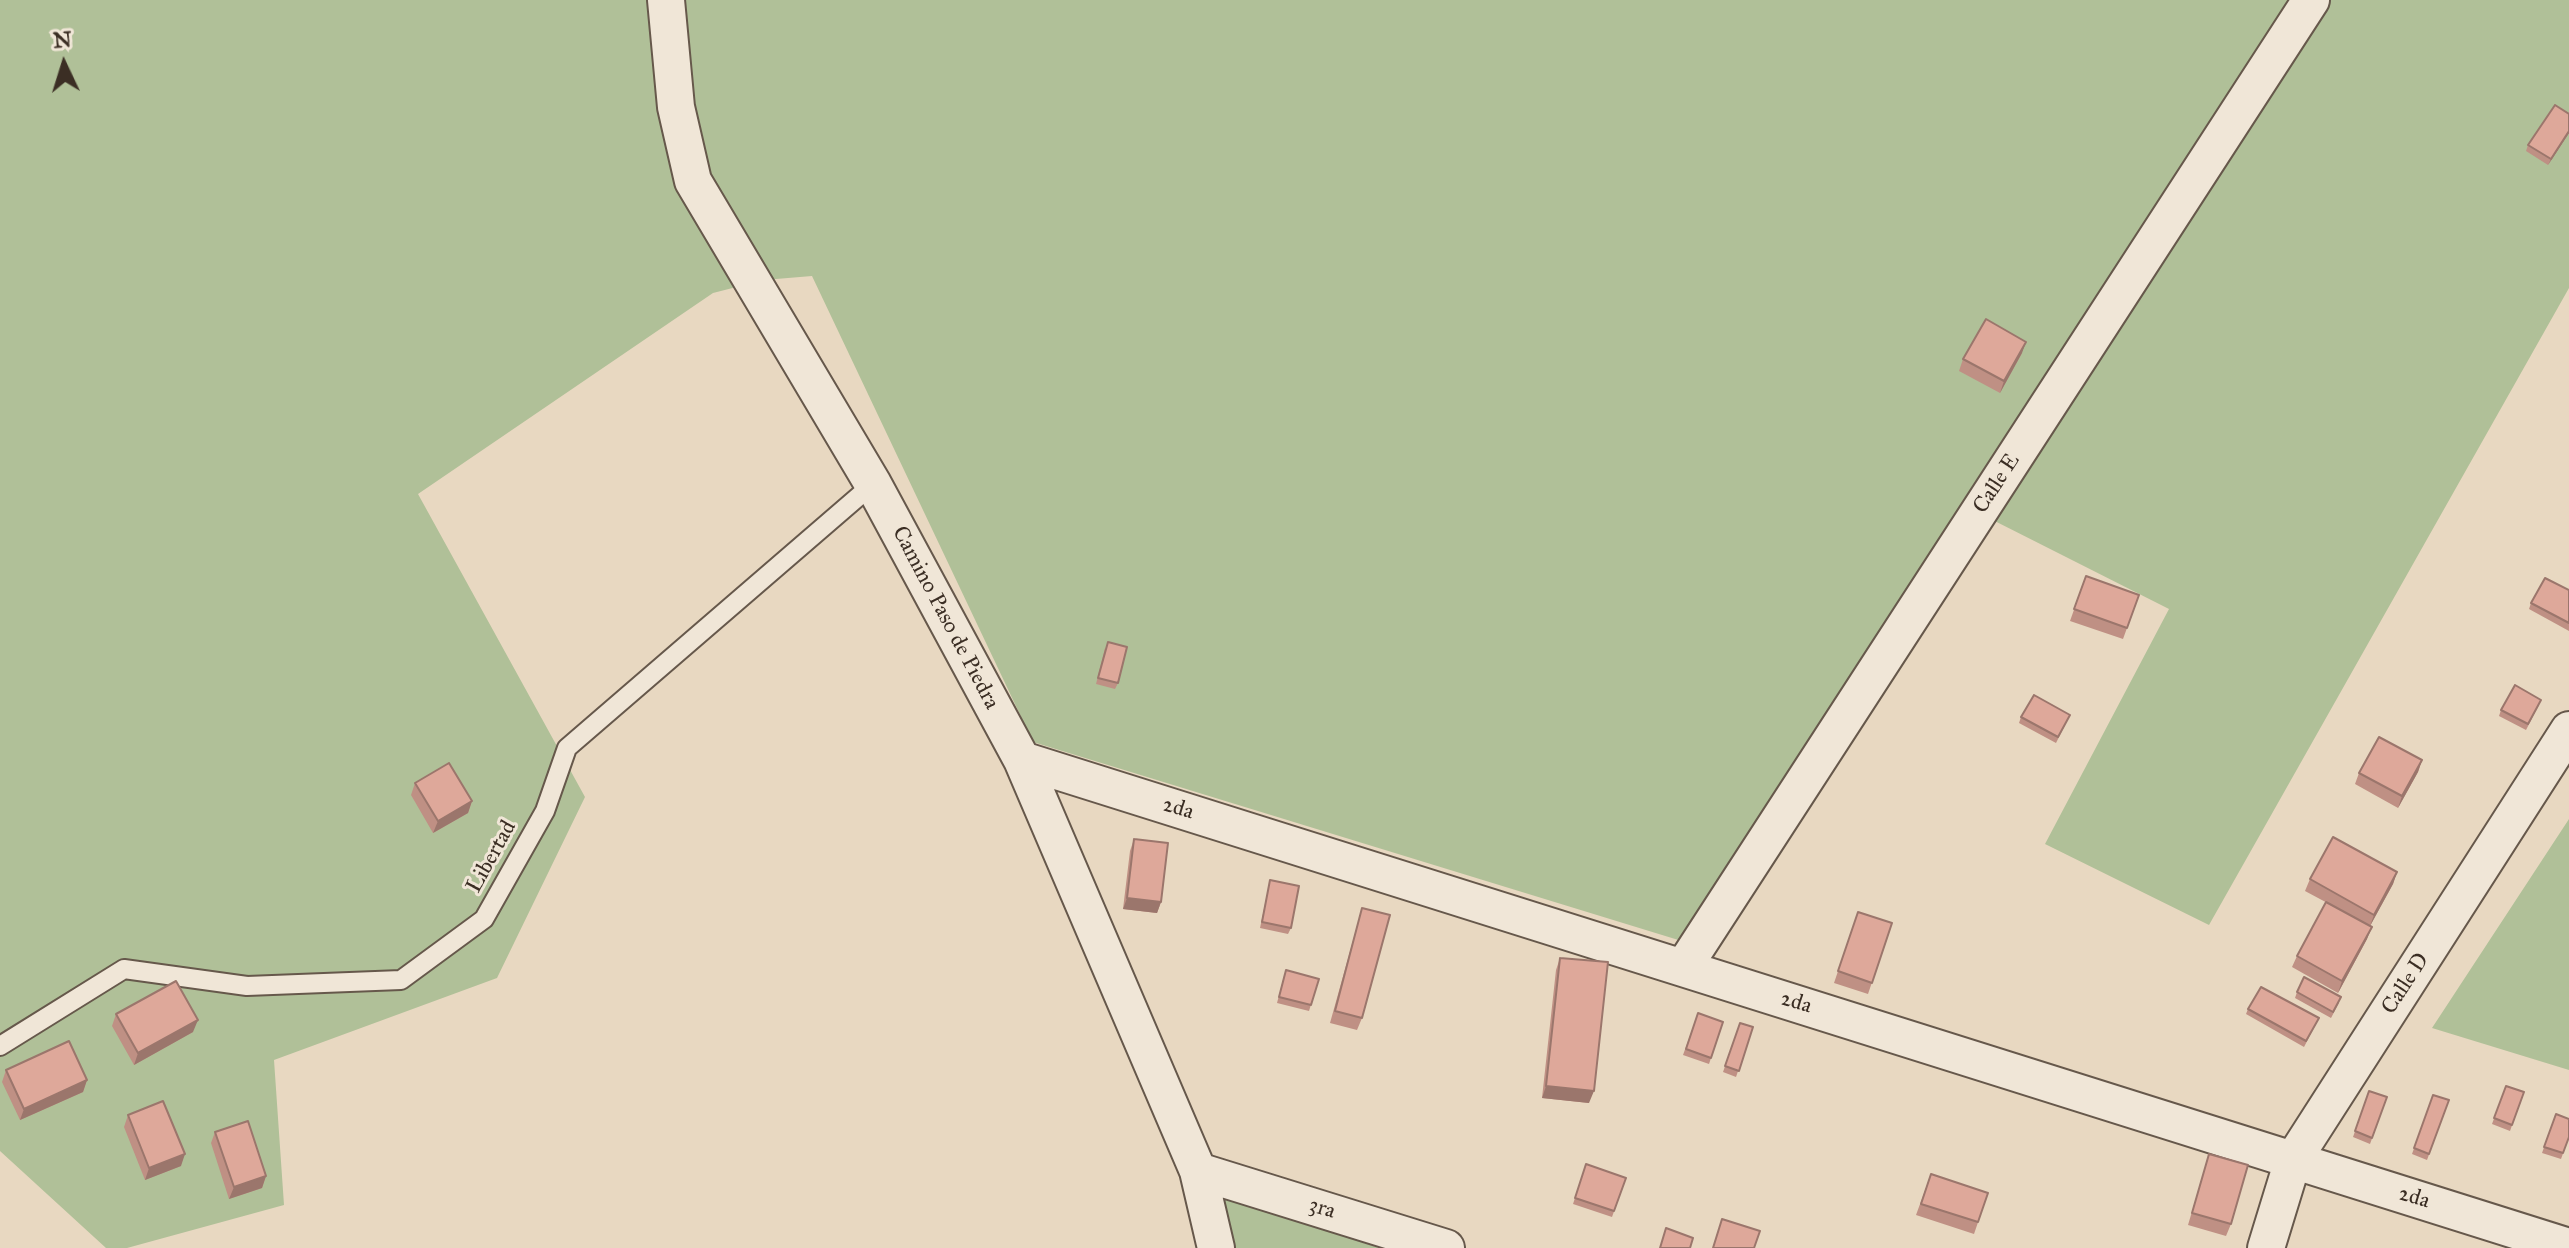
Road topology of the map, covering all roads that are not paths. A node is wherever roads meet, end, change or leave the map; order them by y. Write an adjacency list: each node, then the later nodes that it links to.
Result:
1 (666, 0): 3 (street, Camino Paso de Piedra)
2 (2311, 0): 6 (street, Calle E)
3 (873, 484): 5 (street, Camino Paso de Piedra); 7 (lane, Libertad)
4 (2569, 730): 8 (street, Calle D)
5 (1022, 760): 6 (street, 2da); 9 (street, Camino Paso de Piedra)
6 (1683, 968): 8 (street, 2da)
7 (0, 1046)
8 (2293, 1160): 10 (street, 2da); 13 (street, Calle D)
9 (1198, 1171): 11 (street, Camino Paso de Piedra); 12 (street, 3ra)
10 (2569, 1247)
11 (1216, 1248)
12 (1446, 1248)
13 (2266, 1248)

